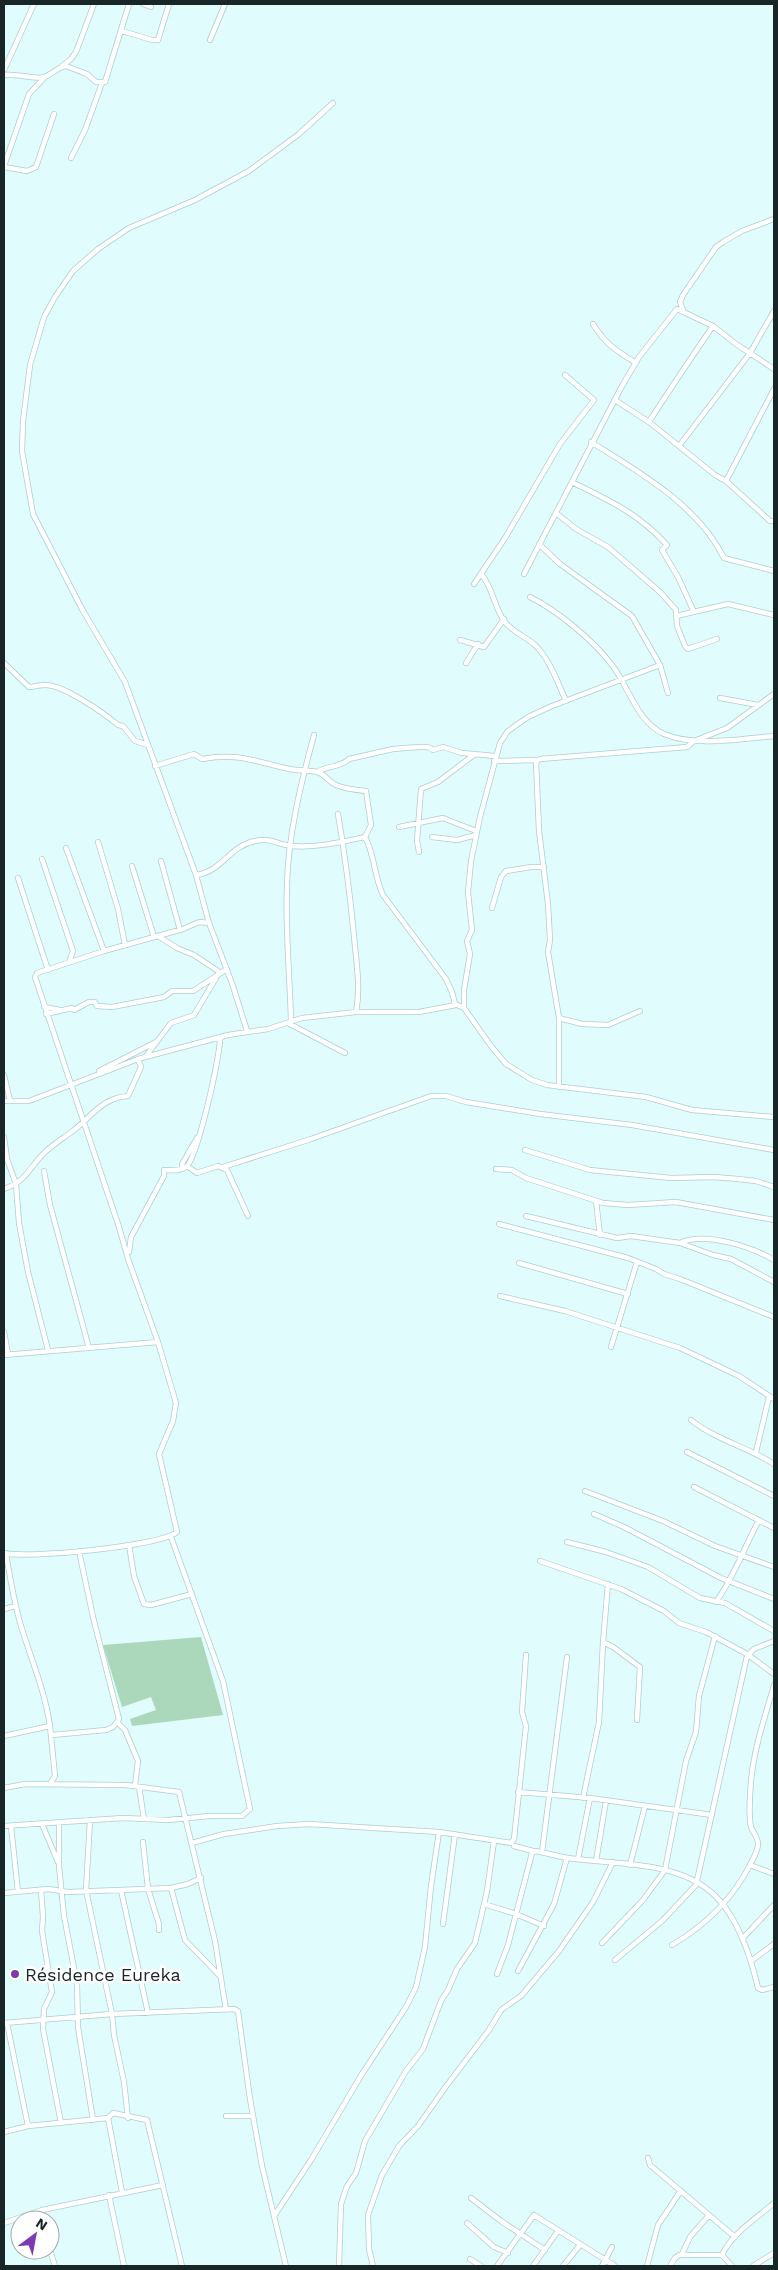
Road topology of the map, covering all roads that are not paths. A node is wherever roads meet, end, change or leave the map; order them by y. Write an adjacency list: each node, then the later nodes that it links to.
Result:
1 (34, 4): 11 (street)
2 (94, 4): 10 (street)
3 (129, 4): 8 (street)
4 (143, 4): 7 (street)
5 (169, 4): 8 (street)
6 (225, 4): 9 (street)
7 (151, 7)
8 (122, 30): 14 (street)
9 (210, 40)
10 (59, 68): 13 (street); 14 (street)
11 (4, 70)
12 (4, 75): 13 (street)
13 (45, 77): 18 (street)
14 (102, 83): 17 (street)
15 (333, 103): 62 (street)
16 (54, 114): 18 (street)
17 (71, 158)
18 (4, 166)
19 (774, 219): 20 (street)
20 (683, 310): 23 (street); 25 (street)
21 (774, 311): 24 (street)
22 (593, 324): 25 (street)
23 (713, 326): 24 (street); 30 (street)
24 (750, 353): 26 (street); 32 (street)
25 (636, 363): 29 (street)
26 (774, 369)
27 (564, 375): 39 (street)
28 (774, 389): 33 (street)
29 (615, 400): 30 (street); 31 (street)
30 (650, 422): 32 (street)
31 (591, 442): 34 (street); 38 (street)
32 (679, 446): 33 (street)
33 (726, 481): 36 (street)
34 (572, 482): 35 (street); 43 (street)
35 (556, 513): 37 (street); 45 (street)
36 (774, 521)
37 (540, 544): 40 (street); 52 (street)
38 (774, 571)
39 (481, 574): 41 (street); 46 (street)
40 (524, 574)
41 (474, 584)
42 (530, 597): 53 (street)
43 (694, 612): 44 (street); 45 (street)
44 (774, 615)
45 (676, 616): 47 (street)
46 (504, 619): 49 (street); 57 (street)
47 (717, 639)
48 (460, 640): 49 (street)
49 (478, 644): 51 (street)
50 (4, 663): 62 (street)
51 (466, 663)
52 (660, 665): 53 (street); 54 (street)
53 (622, 680): 57 (street); 61 (street)
54 (668, 693)
55 (774, 695): 58 (street)
56 (720, 698): 58 (street)
57 (566, 701): 64 (street)
58 (758, 705): 61 (street)
59 (314, 735): 67 (street)
60 (774, 736): 61 (street)
61 (694, 741): 65 (street)
62 (148, 745): 66 (street)
63 (475, 754): 64 (street); 68 (street); 70 (street)
64 (495, 758): 65 (street); 72 (street)
65 (537, 760): 83 (street)
66 (155, 766): 67 (street); 84 (street)
67 (305, 772): 68 (street); 77 (street)
68 (317, 772): 73 (street)
69 (338, 814): 76 (street)
70 (420, 823): 71 (street); 72 (street); 79 (street)
71 (398, 828)
72 (476, 833): 74 (street); 98 (street)
73 (365, 837): 76 (street); 96 (street)
74 (432, 837)
75 (98, 842): 90 (street)
76 (342, 842): 77 (street); 101 (street)
77 (291, 846): 84 (street); 104 (street)
78 (66, 848): 91 (street)
79 (419, 852)
80 (42, 859): 92 (street)
81 (161, 861): 88 (street)
82 (132, 866): 89 (street)
83 (544, 867): 86 (street); 103 (street)
84 (196, 875): 87 (street)
85 (18, 878): 93 (street)
86 (492, 908)
87 (209, 923): 88 (street); 94 (street)
88 (180, 930): 89 (street)
89 (156, 936): 90 (street); 95 (street)
90 (125, 945): 91 (street)
91 (104, 951): 92 (street)
92 (69, 962): 93 (street)
93 (48, 970): 97 (street)
94 (228, 972): 95 (street); 105 (street)
95 (218, 975): 99 (street); 108 (street)
96 (456, 1005): 98 (street); 101 (street)
97 (44, 1007): 99 (street); 102 (street)
98 (464, 1008): 116 (street)
99 (61, 1010): 102 (street)
100 (640, 1011): 103 (street)
101 (356, 1012): 104 (street)
102 (46, 1014): 115 (street)
103 (559, 1018): 116 (street)
104 (289, 1023): 105 (street); 110 (street)
105 (247, 1031): 106 (street)
106 (228, 1035): 107 (street); 109 (street)
107 (220, 1037): 109 (street); 111 (street)
108 (156, 1042): 111 (street); 114 (street)
109 (220, 1045): 124 (street)
110 (345, 1053)
111 (144, 1057): 112 (street)
112 (138, 1059): 114 (street); 120 (street)
113 (4, 1075): 117 (street)
114 (97, 1075): 115 (street)
115 (70, 1084): 117 (street); 120 (street)
116 (559, 1087): 119 (street)
117 (10, 1101): 118 (street)
118 (4, 1102)
119 (774, 1117)
120 (84, 1123): 128 (street); 138 (street)
121 (4, 1137): 128 (street)
122 (525, 1150): 129 (street)
123 (774, 1150): 125 (street)
124 (185, 1167): 125 (street); 138 (street)
125 (223, 1167): 132 (street)
126 (496, 1169): 131 (street)
127 (44, 1171): 150 (street)
128 (16, 1184): 130 (street); 151 (street)
129 (774, 1187)
130 (4, 1189)
131 (596, 1201): 134 (street); 136 (street)
132 (248, 1216)
133 (526, 1216): 136 (street)
134 (774, 1220)
135 (499, 1224): 140 (street)
136 (600, 1235): 137 (street)
137 (680, 1242): 139 (street); 142 (street)
138 (128, 1259): 148 (street)
139 (774, 1260)
140 (636, 1262): 143 (street); 145 (street)
141 (519, 1263): 143 (street)
142 (774, 1282)
143 (628, 1294): 146 (street)
144 (500, 1296): 146 (street)
145 (774, 1317)
146 (617, 1327): 149 (street); 153 (street)
147 (4, 1332): 152 (street)
148 (158, 1342): 150 (street); 164 (street)
149 (611, 1347)
150 (89, 1348): 151 (street)
151 (48, 1350): 152 (street)
152 (6, 1355)
153 (772, 1398): 156 (street)
154 (692, 1420): 156 (street)
155 (687, 1452): 160 (street)
156 (756, 1452): 157 (street)
157 (774, 1464)
158 (694, 1487): 162 (street)
159 (585, 1491): 169 (street)
160 (774, 1496)
161 (594, 1514): 172 (street)
162 (759, 1520): 163 (street); 169 (street)
163 (774, 1528)
164 (171, 1537): 166 (street); 174 (street)
165 (567, 1542): 176 (street)
166 (129, 1545): 167 (street); 174 (street)
167 (79, 1551): 168 (street); 189 (street)
168 (5, 1554): 177 (street)
169 (740, 1555): 171 (street); 172 (street)
170 (540, 1561): 173 (street)
171 (774, 1567)
172 (730, 1583): 175 (street); 176 (street)
173 (608, 1584): 180 (street); 182 (street)
174 (192, 1594): 204 (street)
175 (774, 1599)
176 (716, 1602): 179 (street)
177 (16, 1606): 178 (street); 190 (street)
178 (4, 1609)
179 (774, 1630)
180 (715, 1636): 183 (street); 202 (street)
181 (774, 1641): 183 (street)
182 (603, 1642): 188 (street); 198 (street)
183 (747, 1654): 186 (street); 203 (street)
184 (526, 1655): 196 (street)
185 (567, 1657): 197 (street)
186 (774, 1674)
187 (774, 1685): 224 (street)
188 (637, 1720)
189 (117, 1722): 192 (street); 194 (street)
190 (50, 1726): 191 (street); 192 (street)
191 (4, 1735)
192 (52, 1735): 193 (street)
193 (50, 1784): 194 (street); 195 (street)
194 (137, 1787): 204 (street); 205 (street)
195 (4, 1788)
196 (518, 1792): 197 (street); 213 (street)
197 (551, 1796): 198 (street); 218 (street)
198 (582, 1798): 199 (street)
199 (590, 1798): 200 (street); 220 (street)
200 (606, 1801): 201 (street); 221 (street)
201 (645, 1806): 202 (street); 223 (street)
202 (678, 1810): 203 (street); 226 (street)
203 (712, 1815): 229 (street)
204 (186, 1818): 205 (street); 215 (street)
205 (144, 1819): 206 (street)
206 (90, 1820): 207 (street); 233 (street)
207 (60, 1822): 208 (street); 225 (street)
208 (42, 1824): 210 (street); 225 (street)
209 (4, 1826): 210 (street)
210 (11, 1826): 236 (street)
211 (440, 1832): 212 (street); 215 (street); 278 (street)
212 (455, 1834): 213 (street); 242 (street)
213 (494, 1841): 238 (street)
214 (143, 1842): 231 (street)
215 (192, 1843): 228 (street)
216 (514, 1846): 217 (street)
217 (534, 1851): 218 (street); 241 (street)
218 (542, 1852): 219 (street)
219 (567, 1858): 220 (street); 243 (street)
220 (578, 1860): 221 (street)
221 (596, 1861): 222 (street)
222 (613, 1862): 223 (street); 296 (street)
223 (630, 1865): 226 (street)
224 (750, 1865): 227 (street); 239 (street)
225 (59, 1866): 235 (street)
226 (665, 1870): 229 (street); 246 (street)
227 (774, 1874)
228 (201, 1878): 230 (street); 253 (street)
229 (696, 1881): 239 (street); 249 (street)
230 (171, 1888): 231 (street); 253 (street)
231 (148, 1889): 234 (street); 244 (street)
232 (41, 1890): 235 (street); 236 (street); 259 (street)
233 (86, 1890): 234 (street); 235 (street); 257 (street)
234 (122, 1890): 256 (street)
235 (62, 1891): 258 (street)
236 (18, 1892): 237 (street)
237 (4, 1893)
238 (484, 1904): 241 (street); 295 (street)
239 (723, 1905): 245 (street); 248 (street)
240 (774, 1905): 245 (street)
241 (516, 1914): 243 (street); 252 (street)
242 (443, 1924)
243 (544, 1926): 251 (street)
244 (159, 1930)
245 (742, 1939): 250 (street)
246 (602, 1943)
247 (774, 1944): 250 (street)
248 (672, 1945)
249 (614, 1960)
250 (751, 1961): 254 (street)
251 (518, 1971)
252 (497, 1974)
253 (222, 1981): 255 (street)
254 (774, 1987)
255 (226, 2010): 256 (street); 262 (street)
256 (148, 2013): 257 (street)
257 (112, 2014): 258 (street); 264 (street)
258 (77, 2017): 259 (street); 265 (street)
259 (43, 2020): 260 (street); 266 (street)
260 (5, 2023): 267 (street)
261 (226, 2116): 262 (street)
262 (253, 2116): 278 (street)
263 (108, 2118): 264 (street); 265 (street); 271 (street)
264 (128, 2118): 270 (street)
265 (93, 2120): 266 (street)
266 (61, 2123): 267 (street)
267 (28, 2126): 268 (street)
268 (4, 2132)
269 (648, 2158): 272 (street)
270 (163, 2185): 271 (street); 293 (street)
271 (122, 2192): 273 (street)
272 (680, 2192): 277 (street); 303 (street)
273 (109, 2195): 276 (street); 292 (street)
274 (471, 2198): 281 (street)
275 (774, 2203): 282 (street)
276 (42, 2210)
277 (709, 2215): 282 (street); 288 (street)
278 (274, 2216): 294 (street)
279 (467, 2223): 286 (street)
280 (558, 2231): 281 (street); 283 (street); 285 (street)
281 (521, 2233): 285 (street); 286 (street)
282 (735, 2237): 289 (street)
283 (580, 2245): 291 (street); 300 (street)
284 (612, 2247): 291 (street)
285 (545, 2250): 299 (street)
286 (508, 2253): 298 (street)
287 (774, 2253): 306 (street)
288 (682, 2254): 289 (street); 304 (street)
289 (722, 2255): 305 (street)
290 (470, 2259): 297 (street)
291 (606, 2260): 301 (street); 302 (street)
292 (124, 2266)
293 (182, 2266)
294 (286, 2266)
295 (339, 2266)
296 (373, 2266)
297 (481, 2266)
298 (498, 2266)
299 (533, 2266)
300 (564, 2266)
301 (602, 2266)
302 (615, 2266)
303 (647, 2266)
304 (670, 2266)
305 (732, 2266)
306 (753, 2266)

